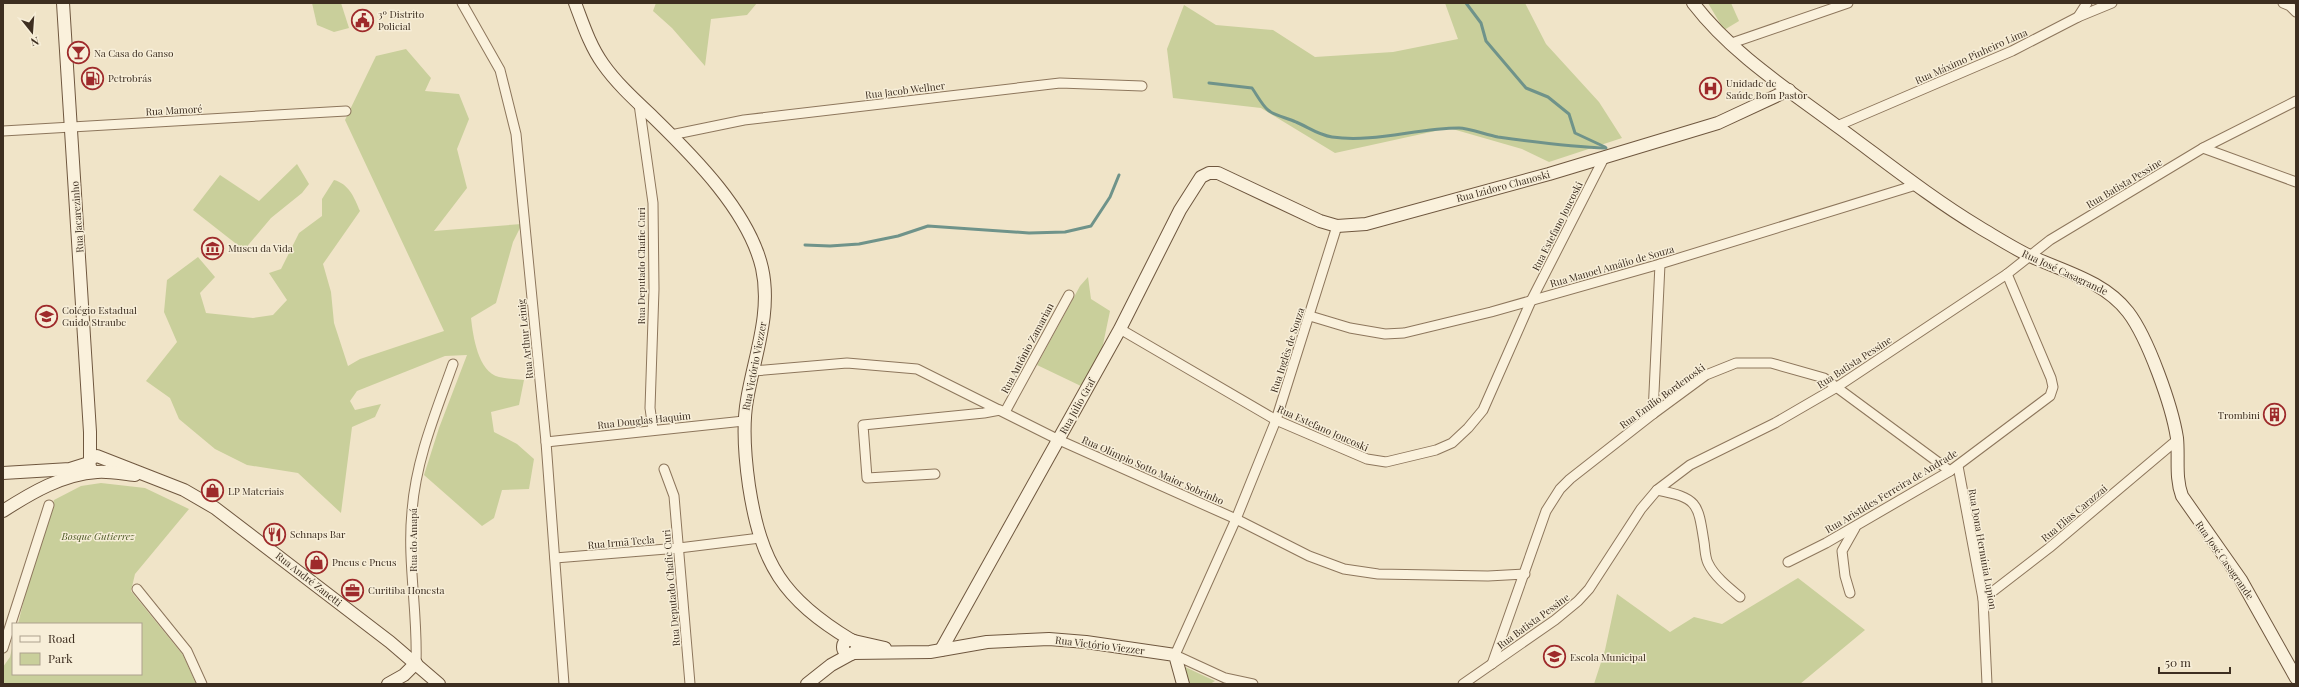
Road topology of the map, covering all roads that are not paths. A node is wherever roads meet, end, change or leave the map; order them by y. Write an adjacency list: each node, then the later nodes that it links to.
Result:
1 (63, 3): 18 (street, Rua Jacarezinho)
2 (462, 3): 44 (street, Rua Arthur Leinig)
3 (575, 3): 15 (street, Rua Victório Viezzer)
4 (1693, 3): 11 (street, Rua José Casagrande)
5 (1848, 3): 11 (street)
6 (2087, 3): 10 (street)
7 (2112, 3): 10 (street, Rua Máximo Pinheiro Lima)
8 (2283, 3): 9 (street)
9 (2296, 12)
10 (2078, 17): 17 (street, Rua Máximo Pinheiro Lima)
11 (1729, 44): 13 (street, Rua José Casagrande)
12 (1142, 86): 20 (street, Rua Jacob Wellner)
13 (1789, 90): 17 (street, Rua José Casagrande); 22 (street, Rua Izidoro Chanoski)
14 (2296, 101): 21 (street, Rua Batista Pessine)
15 (639, 104): 20 (street, Rua Victório Viezzer); 41 (street, Rua Deputado Chafic Curi)
16 (346, 111): 18 (street, Rua Mamoré)
17 (1837, 126): 25 (street, Rua José Casagrande)
18 (71, 127): 19 (street, Rua Mamoré); 45 (street, Rua Jacarezinho)
19 (3, 131)
20 (671, 135): 35 (street, Rua Victório Viezzer)
21 (2203, 148): 24 (street); 27 (street, Rua Batista Pessine)
22 (1605, 156): 26 (street, Rua Izidoro Chanoski); 31 (street, Rua Estefano Joucoski)
23 (1218, 172): 26 (street, Rua Izidoro Chanoski); 33 (street, Rua Júlio Graf)
24 (2296, 182)
25 (1916, 184): 27 (street, Rua José Casagrande); 28 (street, Rua Manoel Amálio de Souza)
26 (1337, 226): 32 (street, Rua Inglês de Souza)
27 (2030, 256): 29 (street, Rua Batista Pessine); 43 (street, Rua José Casagrande)
28 (1660, 264): 31 (street, Rua Manoel Amálio de Souza); 38 (street)
29 (2008, 274): 36 (street, Rua Batista Pessine); 47 (street, Rua Aristides Ferreira de Andrade)
30 (1069, 295): 37 (street, Rua Antônio Zamarian)
31 (1531, 301): 32 (street, Rua Manoel Amálio de Souza); 39 (street, Rua Estefano Joucoski)
32 (1310, 316): 39 (street, Rua Inglês de Souza)
33 (1120, 329): 39 (street, Rua Estefano Joucoski); 42 (street, Rua Júlio Graf)
34 (453, 364): 68 (street, Rua do Amapá)
35 (754, 371): 37 (street, Rua Olímpio Sotto Maior Sobrinho); 40 (street, Rua Victório Viezzer)
36 (1837, 387): 38 (street, Rua Emílio Bordenoski); 47 (street, Rua Emílio Bordenoski); 50 (street, Rua Batista Pessine)
37 (1003, 411): 42 (street, Rua Olímpio Sotto Maior Sobrinho); 49 (street)
38 (1653, 414): 59 (street, Rua Emílio Bordenoski)
39 (1276, 420): 53 (street, Rua Inglês de Souza)
40 (744, 421): 41 (street, Rua Douglas Haquim); 55 (street, Rua Victório Viezzer)
41 (652, 429): 44 (street, Rua Douglas Haquim)
42 (1059, 440): 53 (street, Rua Olímpio Sotto Maior Sobrinho); 66 (street, Rua Júlio Graf)
43 (2177, 440): 63 (street, Rua Elias Carazzai); 70 (street, Rua José Casagrande)
44 (546, 442): 57 (street, Rua Arthur Leinig)
45 (96, 464): 48 (street); 52 (street); 68 (street, Rua André Zanetti)
46 (664, 468): 56 (street, Rua Deputado Chafic Curi)
47 (1954, 468): 54 (street, Rua Aristides Ferreira de Andrade); 63 (street, Rua Dona Hermínia Lupion)
48 (3, 473)
49 (935, 474)
50 (1657, 490): 62 (street); 69 (street, Rua Batista Pessine)
51 (49, 505): 65 (street)
52 (3, 511)
53 (1236, 519): 59 (street, Rua Olímpio Sotto Maior Sobrinho); 67 (street, Rua Inglês de Souza)
54 (1856, 526): 58 (street, Rua Aristides Ferreira de Andrade); 61 (street)
55 (760, 538): 56 (street, Rua Irmã Tecla); 64 (street, Rua Victório Viezzer)
56 (679, 548): 57 (street, Rua Irmã Tecla); 75 (street, Rua Deputado Chafic Curi)
57 (555, 558): 74 (street, Rua Arthur Leinig)
58 (1788, 562)
59 (1525, 574): 69 (street, Rua Emílio Bordenoski)
60 (137, 589): 71 (street)
61 (1850, 593)
62 (1740, 597)
63 (1983, 599): 80 (street, Rua Dona Hermínia Lupion)
64 (849, 647): 66 (street, Rua Victório Viezzer); 76 (street)
65 (3, 648)
66 (942, 650): 67 (street, Rua Victório Viezzer)
67 (1175, 655): 77 (street); 78 (street)
68 (416, 663): 72 (street); 73 (street, Rua André Zanetti)
69 (1492, 664): 79 (street, Rua Batista Pessine)
70 (2296, 678)
71 (202, 684)
72 (388, 684)
73 (439, 684)
74 (564, 684)
75 (690, 684)
76 (807, 684)
77 (1184, 684)
78 (1253, 684)
79 (1463, 684)
80 (1987, 684)

